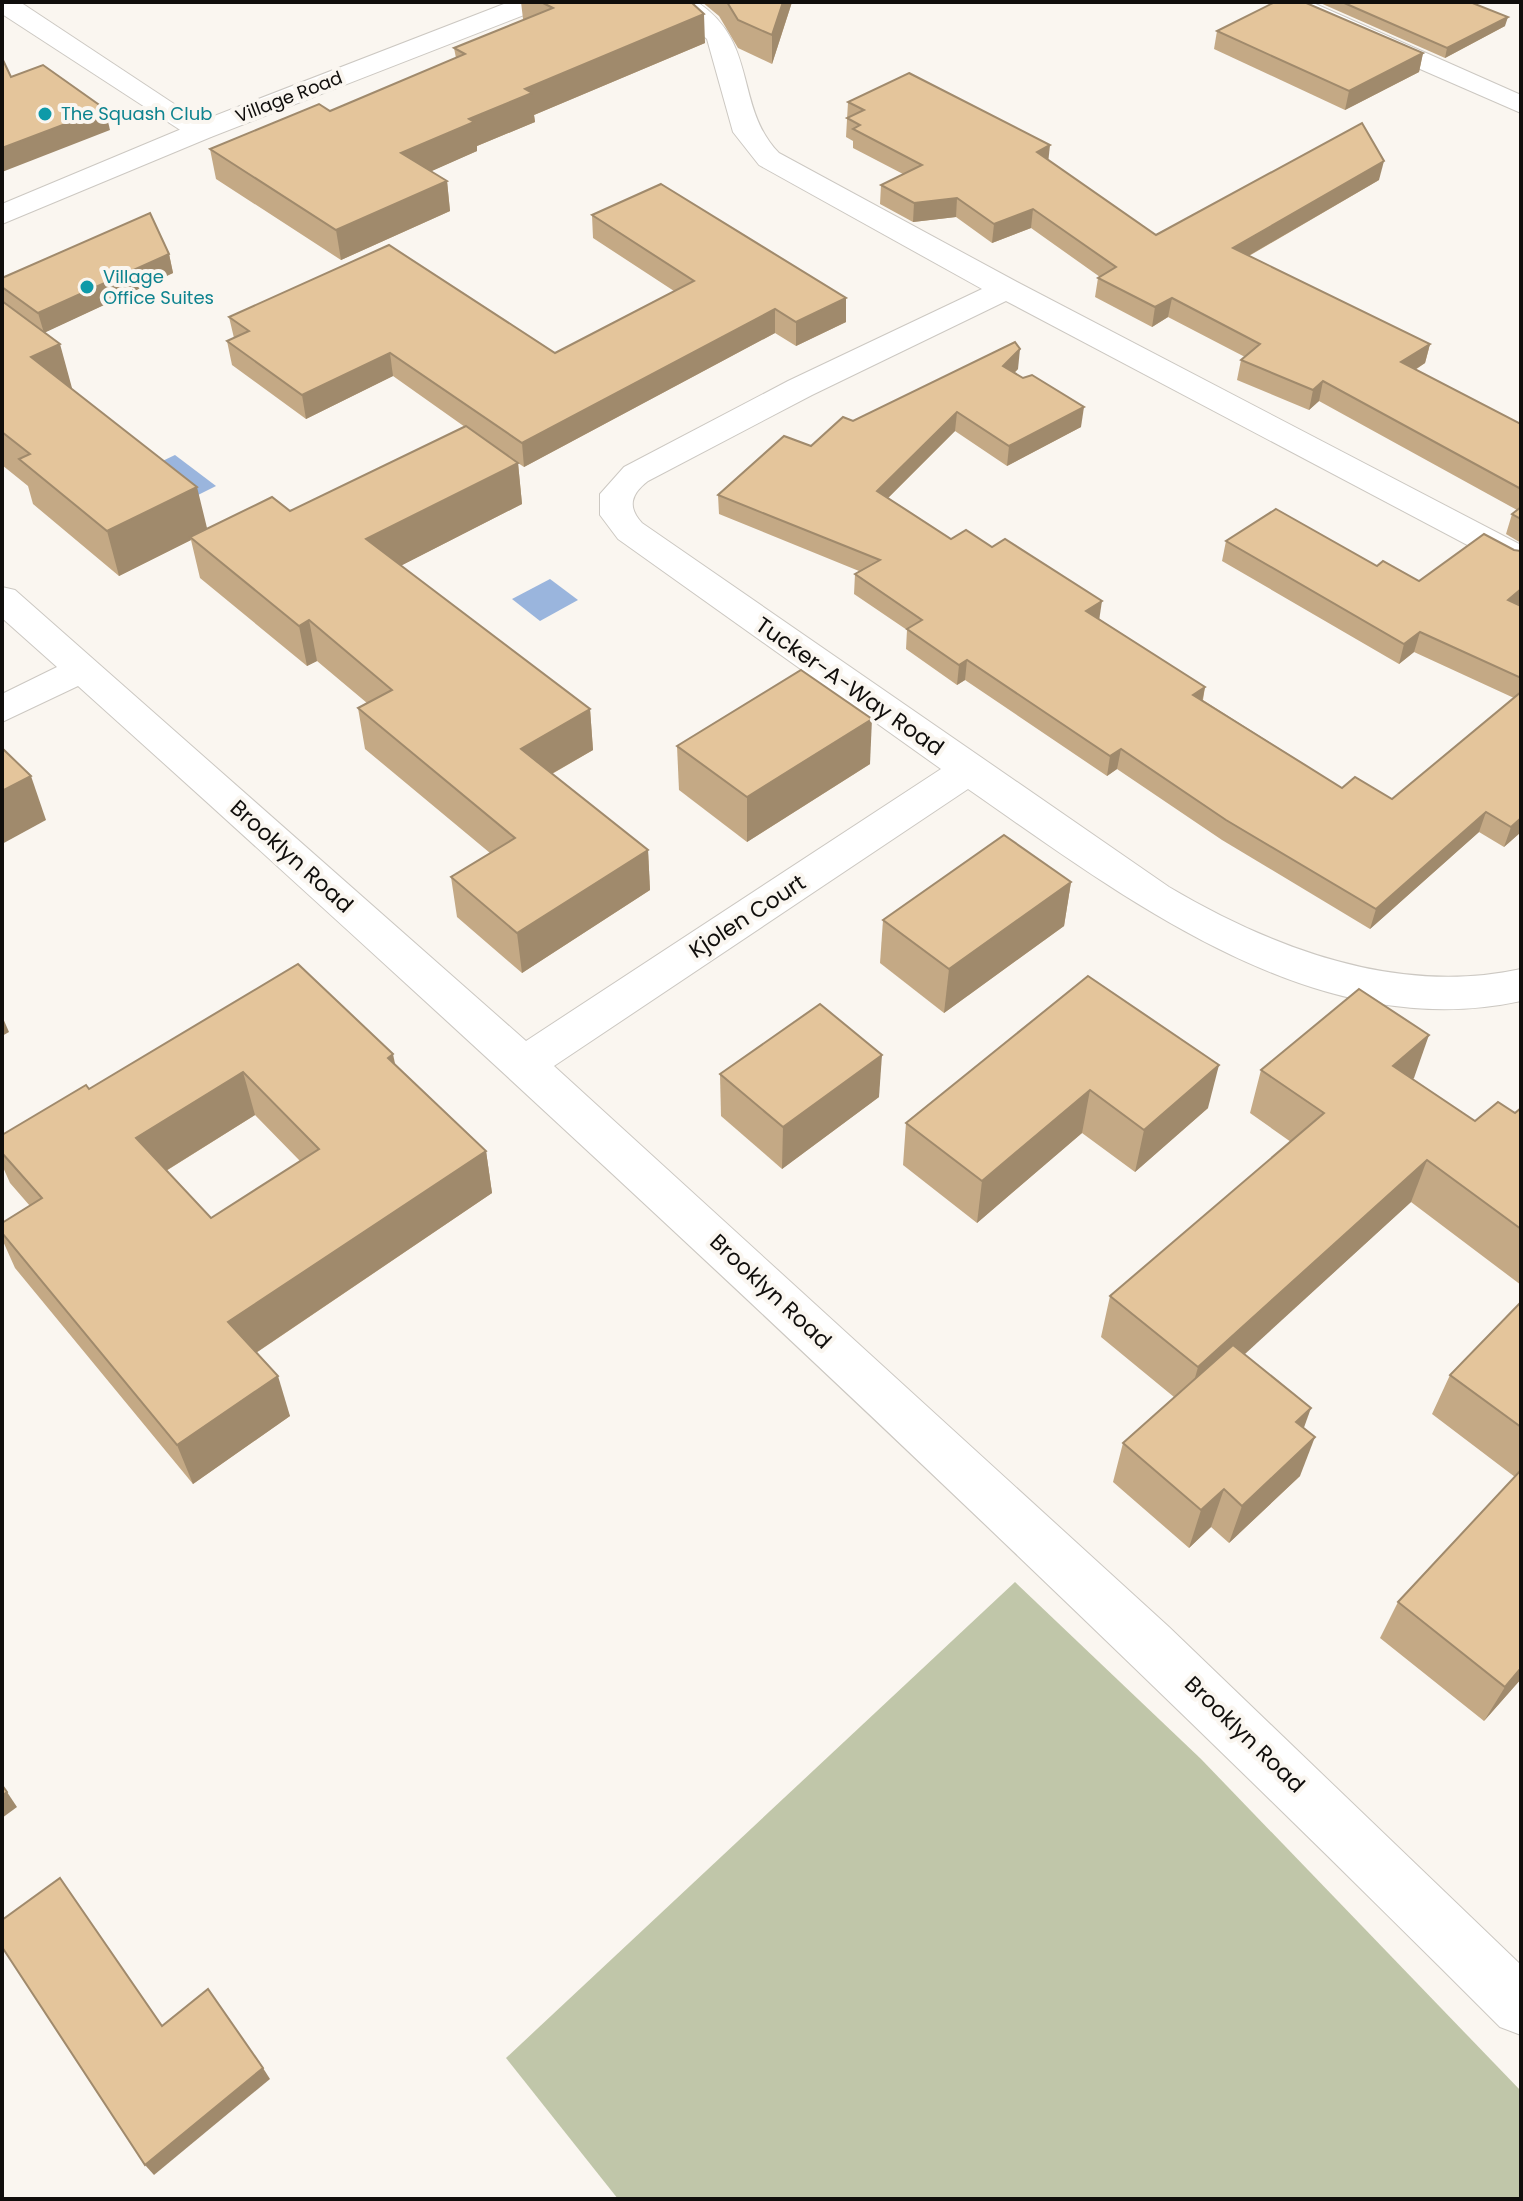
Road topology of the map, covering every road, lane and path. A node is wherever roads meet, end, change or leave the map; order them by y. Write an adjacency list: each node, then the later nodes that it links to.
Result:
1 (2, 2): 6 (street)
2 (533, 2): 6 (street, Village Road)
3 (678, 2): 8 (street)
4 (1289, 2): 5 (street)
5 (1521, 105)
6 (201, 131): 7 (street, Village Road)
7 (2, 215)
8 (1006, 289): 9 (street); 13 (street, Tucker-A-Way Road)
9 (1521, 559)
10 (2, 598): 11 (street, Brooklyn Road)
11 (82, 669): 12 (street); 15 (street, Brooklyn Road)
12 (2, 709)
13 (968, 770): 14 (street, Tucker-A-Way Road); 15 (street, Kjolen Court)
14 (1521, 985)
15 (526, 1063): 16 (street, Brooklyn Road)
16 (1521, 2006)

